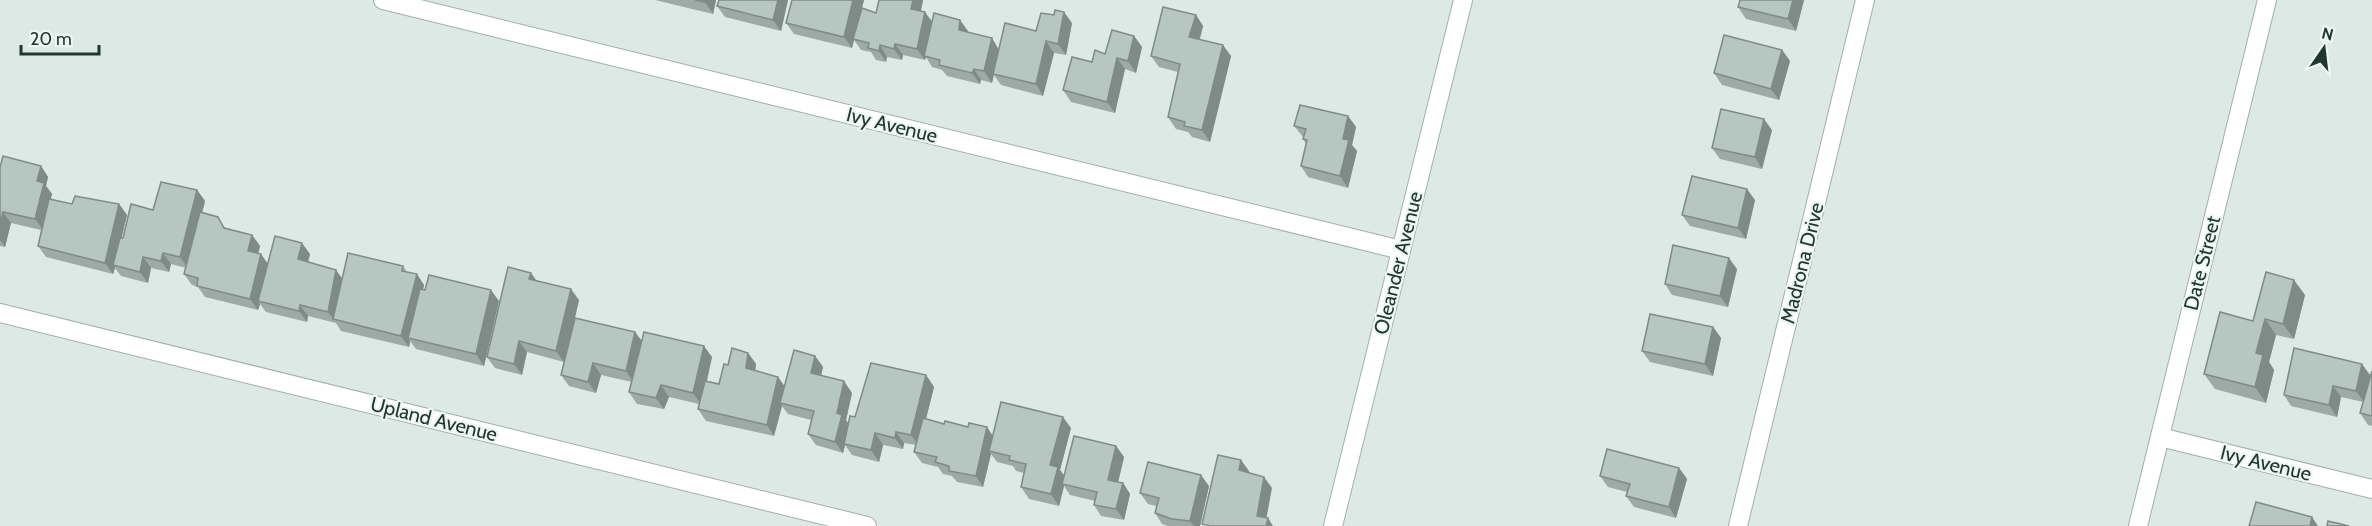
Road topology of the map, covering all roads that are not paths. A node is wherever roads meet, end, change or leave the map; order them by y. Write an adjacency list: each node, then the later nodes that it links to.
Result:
1 (383, 0): 5 (street, Ivy Avenue)
2 (1463, 0): 5 (street, Oleander Avenue)
3 (1865, 0): 11 (street, Madrona Drive)
4 (2267, 0): 7 (street, Date Street)
5 (1401, 250): 10 (street, Oleander Avenue)
6 (0, 313): 9 (street, Upland Avenue)
7 (2160, 437): 8 (street, Ivy Avenue); 12 (street, Date Street)
8 (2372, 489)
9 (867, 526)
10 (1333, 526)
11 (1738, 526)
12 (2138, 526)

